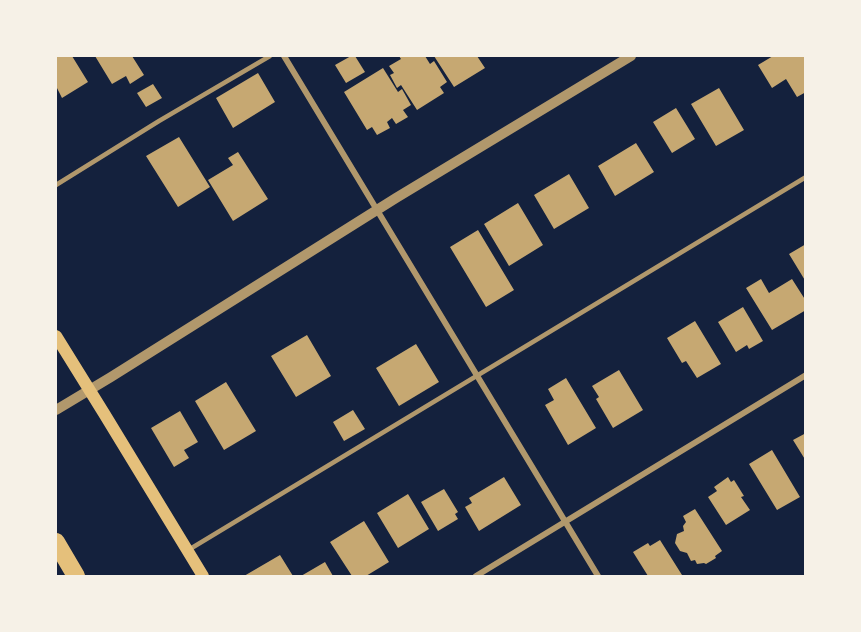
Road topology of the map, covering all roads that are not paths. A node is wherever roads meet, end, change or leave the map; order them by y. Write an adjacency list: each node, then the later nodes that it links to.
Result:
1 (270, 56): 5 (lane)
2 (284, 56): 6 (street)
3 (631, 56): 6 (street)
4 (806, 177): 8 (lane)
5 (56, 185)
6 (376, 210): 8 (street); 10 (street)
7 (56, 336): 10 (main road)
8 (477, 375): 12 (street); 14 (lane)
9 (806, 375): 12 (street)
10 (89, 390): 11 (street); 14 (main road)
11 (56, 409)
12 (565, 522): 17 (street); 18 (street)
13 (56, 542): 15 (highway)
14 (187, 550): 16 (main road)
15 (76, 576)
16 (203, 576)
17 (476, 576)
18 (598, 576)

